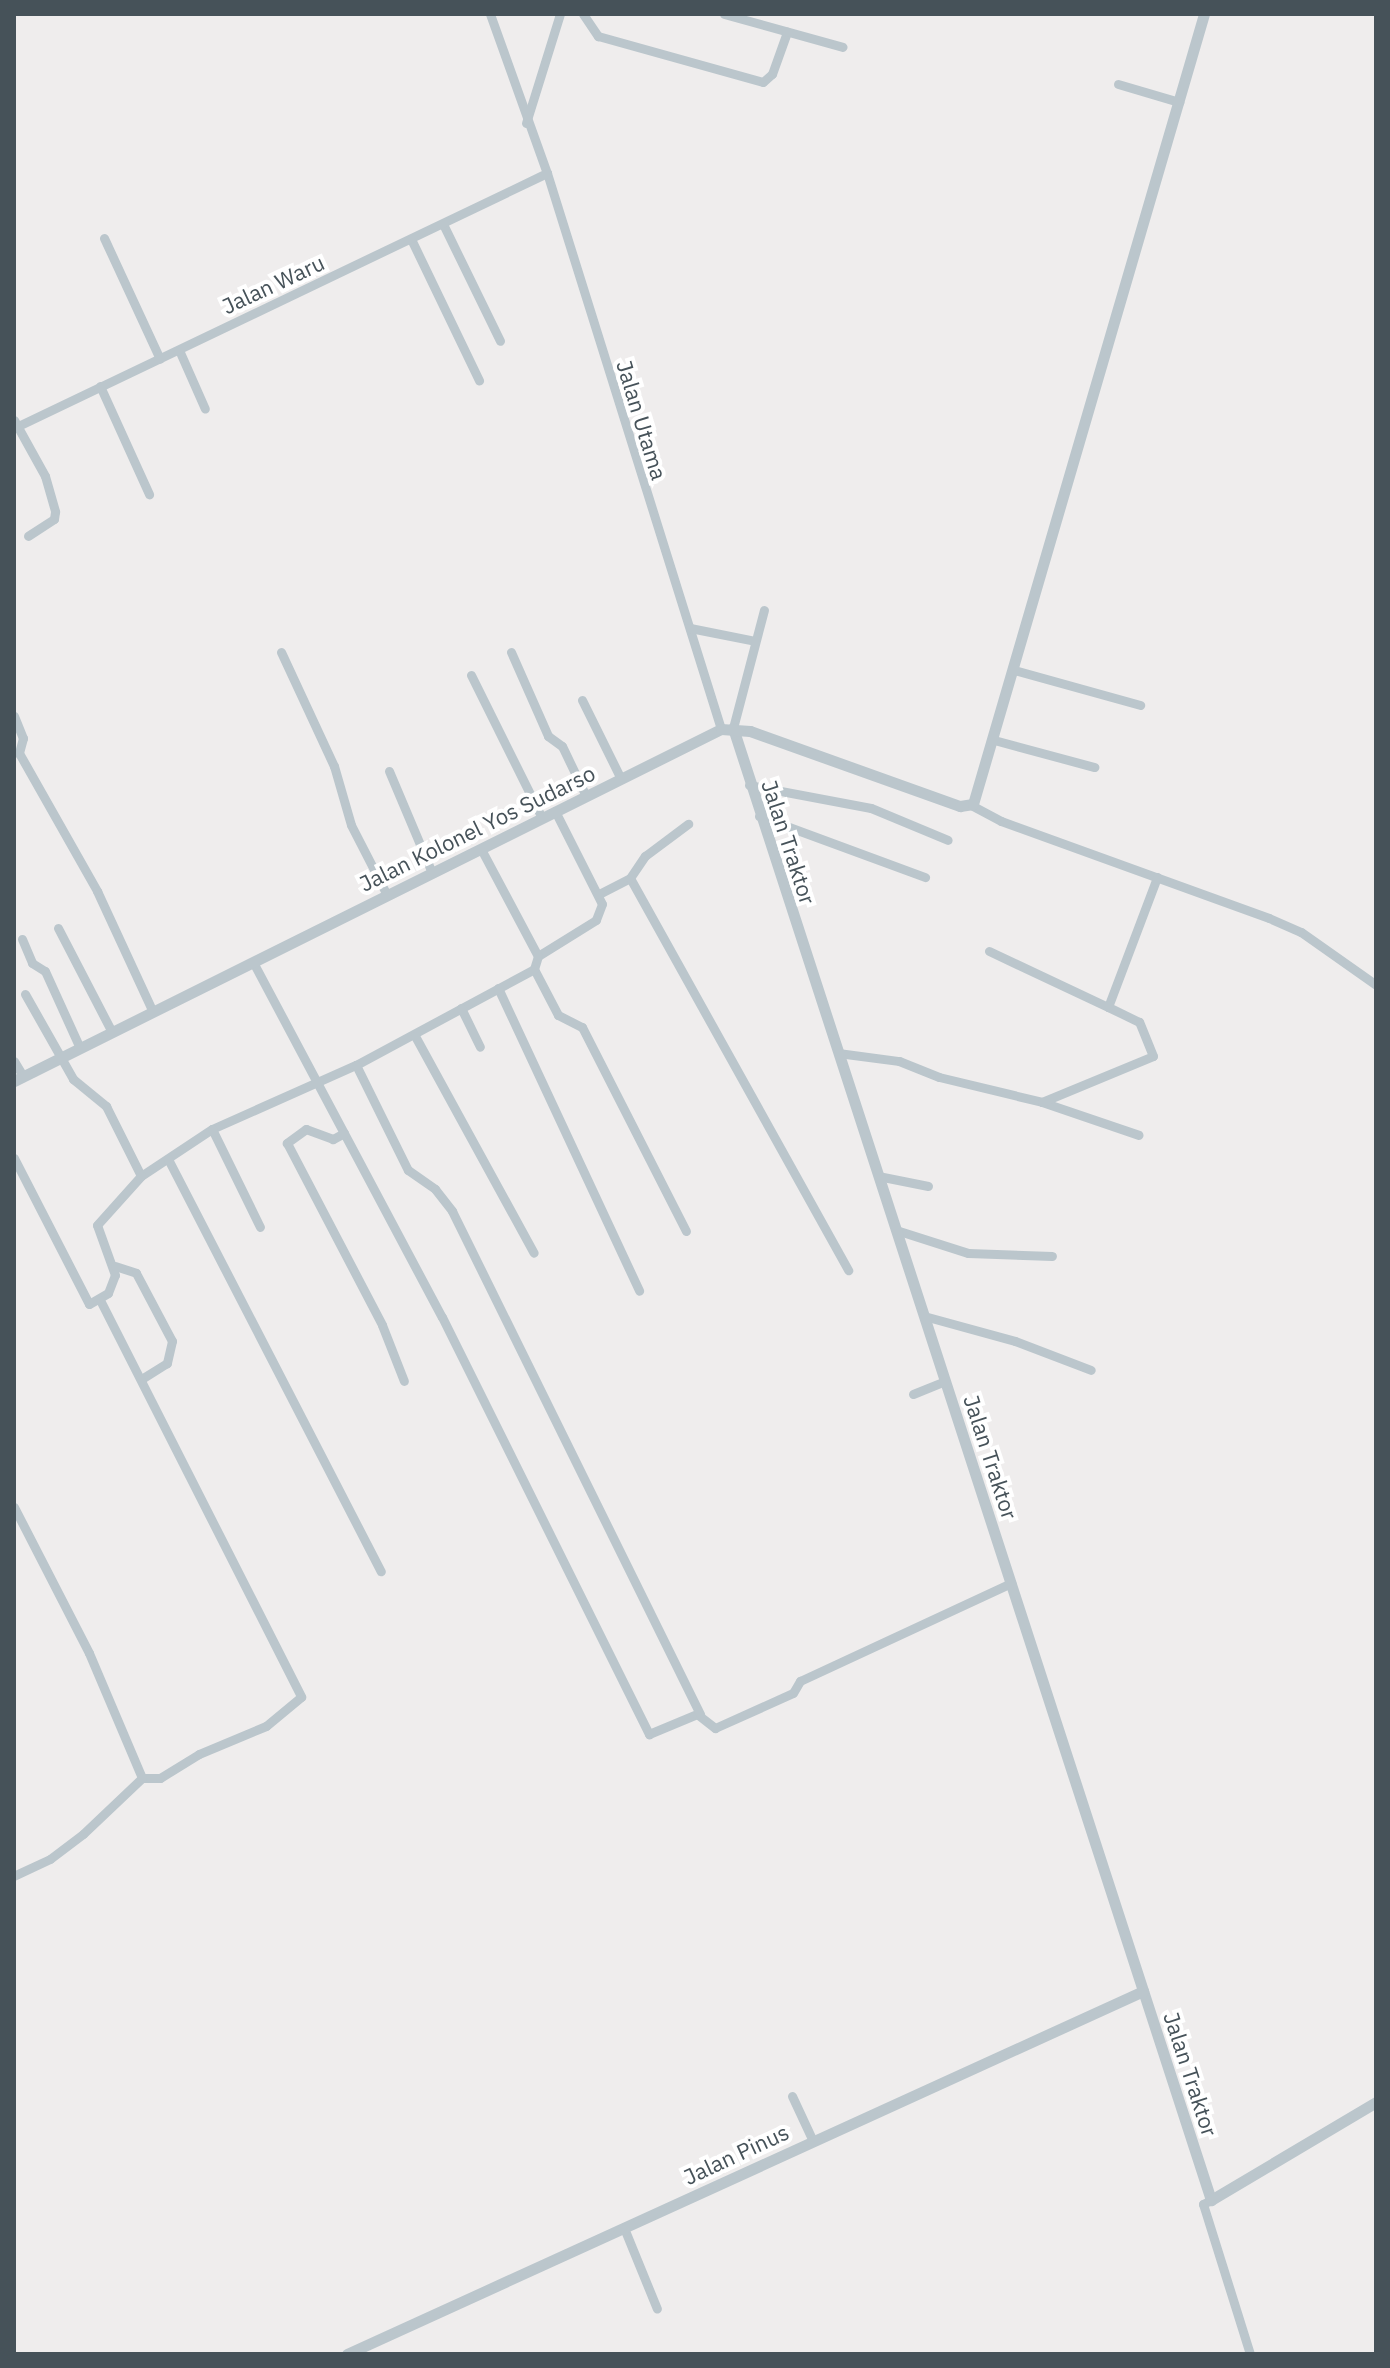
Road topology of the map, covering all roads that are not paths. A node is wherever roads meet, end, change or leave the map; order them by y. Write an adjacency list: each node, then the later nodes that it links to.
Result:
1 (490, 14): 10 (street, Jalan Utama)
2 (560, 14): 10 (street)
3 (583, 14): 6 (street)
4 (724, 14): 6 (street)
5 (1204, 14): 9 (street)
6 (787, 32): 7 (street)
7 (843, 47)
8 (1118, 84): 9 (street)
9 (1179, 102): 29 (street)
10 (526, 123): 11 (street, Jalan Utama)
11 (547, 173): 12 (street, Jalan Waru); 25 (street, Jalan Utama)
12 (443, 224): 14 (street, Jalan Waru); 15 (street)
13 (104, 238): 17 (street)
14 (411, 239): 16 (street, Jalan Waru); 18 (street)
15 (500, 341)
16 (179, 350): 17 (street, Jalan Waru); 20 (street)
17 (160, 359): 19 (street, Jalan Waru)
18 (479, 380)
19 (100, 386): 21 (street, Jalan Waru); 22 (street)
20 (205, 409)
21 (15, 425): 23 (street)
22 (149, 494)
23 (28, 536)
24 (764, 610): 26 (street)
25 (690, 628): 26 (street); 34 (street, Jalan Utama)
26 (755, 641): 34 (street)
27 (281, 652): 53 (street)
28 (511, 652): 40 (street)
29 (1014, 670): 32 (street); 35 (street)
30 (471, 675): 44 (street)
31 (582, 700): 38 (street)
32 (1140, 705)
33 (14, 716): 65 (street)
34 (727, 728): 38 (street, Jalan Kolonel Yos Sudarso); 39 (street, Jalan Traktor); 41 (street)
35 (994, 740): 36 (street); 41 (street)
36 (1094, 767)
37 (389, 771): 48 (street)
38 (621, 779): 40 (street, Jalan Kolonel Yos Sudarso)
39 (749, 785): 43 (street, Jalan Traktor); 46 (street)
40 (586, 796): 42 (street, Jalan Kolonel Yos Sudarso)
41 (971, 805): 50 (street)
42 (555, 811): 44 (street, Jalan Kolonel Yos Sudarso); 52 (street)
43 (759, 816): 49 (street); 70 (street, Jalan Traktor)
44 (542, 818): 47 (street, Jalan Kolonel Yos Sudarso)
45 (688, 824): 51 (street)
46 (948, 840)
47 (481, 849): 48 (street, Jalan Kolonel Yos Sudarso); 57 (street)
48 (432, 873): 53 (street, Jalan Kolonel Yos Sudarso)
49 (925, 877)
50 (1157, 877): 60 (street); 63 (street)
51 (630, 878): 52 (street); 91 (street)
52 (599, 894): 57 (street)
53 (387, 895): 58 (street, Jalan Kolonel Yos Sudarso)
54 (58, 928): 66 (street)
55 (22, 939): 69 (street)
56 (989, 951): 63 (street)
57 (538, 956): 59 (street)
58 (253, 962): 65 (street, Jalan Kolonel Yos Sudarso); 75 (street)
59 (534, 969): 61 (street); 87 (street)
60 (1376, 985)
61 (498, 988): 64 (street); 92 (street)
62 (25, 994): 71 (street)
63 (1108, 1007): 76 (street)
64 (461, 1008): 67 (street); 68 (street)
65 (153, 1012): 66 (street, Jalan Kolonel Yos Sudarso)
66 (112, 1032): 69 (street, Jalan Kolonel Yos Sudarso)
67 (415, 1036): 73 (street); 88 (street)
68 (480, 1047)
69 (80, 1048): 71 (street, Jalan Kolonel Yos Sudarso)
70 (838, 1053): 76 (street); 83 (street, Jalan Traktor)
71 (61, 1058): 74 (street, Jalan Kolonel Yos Sudarso); 82 (street)
72 (14, 1061): 74 (street)
73 (356, 1065): 75 (street); 103 (street)
74 (19, 1078)
75 (318, 1083): 77 (street); 78 (street)
76 (1042, 1102): 79 (street)
77 (212, 1129): 81 (street); 85 (street)
78 (344, 1133): 97 (street); 103 (street)
79 (1139, 1135)
80 (14, 1158): 93 (street)
81 (168, 1159): 82 (street); 101 (street)
82 (141, 1176): 90 (street)
83 (878, 1176): 84 (street); 86 (street, Jalan Traktor)
84 (928, 1186)
85 (260, 1227)
86 (896, 1230): 89 (street); 94 (street, Jalan Traktor)
87 (686, 1231)
88 (534, 1253)
89 (1052, 1256)
90 (115, 1266): 93 (street); 96 (street)
91 (848, 1270)
92 (639, 1291)
93 (100, 1300): 96 (street)
94 (924, 1316): 95 (street); 98 (street, Jalan Traktor)
95 (1091, 1370)
96 (143, 1378): 104 (street)
97 (404, 1381)
98 (945, 1381): 99 (street); 102 (street, Jalan Traktor)
99 (913, 1394)
100 (14, 1507): 104 (street)
101 (381, 1571)
102 (1011, 1583): 103 (street); 106 (street, Jalan Traktor)
103 (700, 1714)
104 (142, 1778): 105 (street)
105 (14, 1876)
106 (1143, 1991): 109 (street, Jalan Pinus); 110 (street, Jalan Traktor)
107 (792, 2096): 109 (street)
108 (1376, 2102): 110 (street)
109 (813, 2141): 111 (street, Jalan Pinus)
110 (1211, 2200): 114 (street)
111 (624, 2228): 112 (street); 113 (street, Jalan Pinus)
112 (657, 2309)
113 (347, 2354)
114 (1250, 2354)

